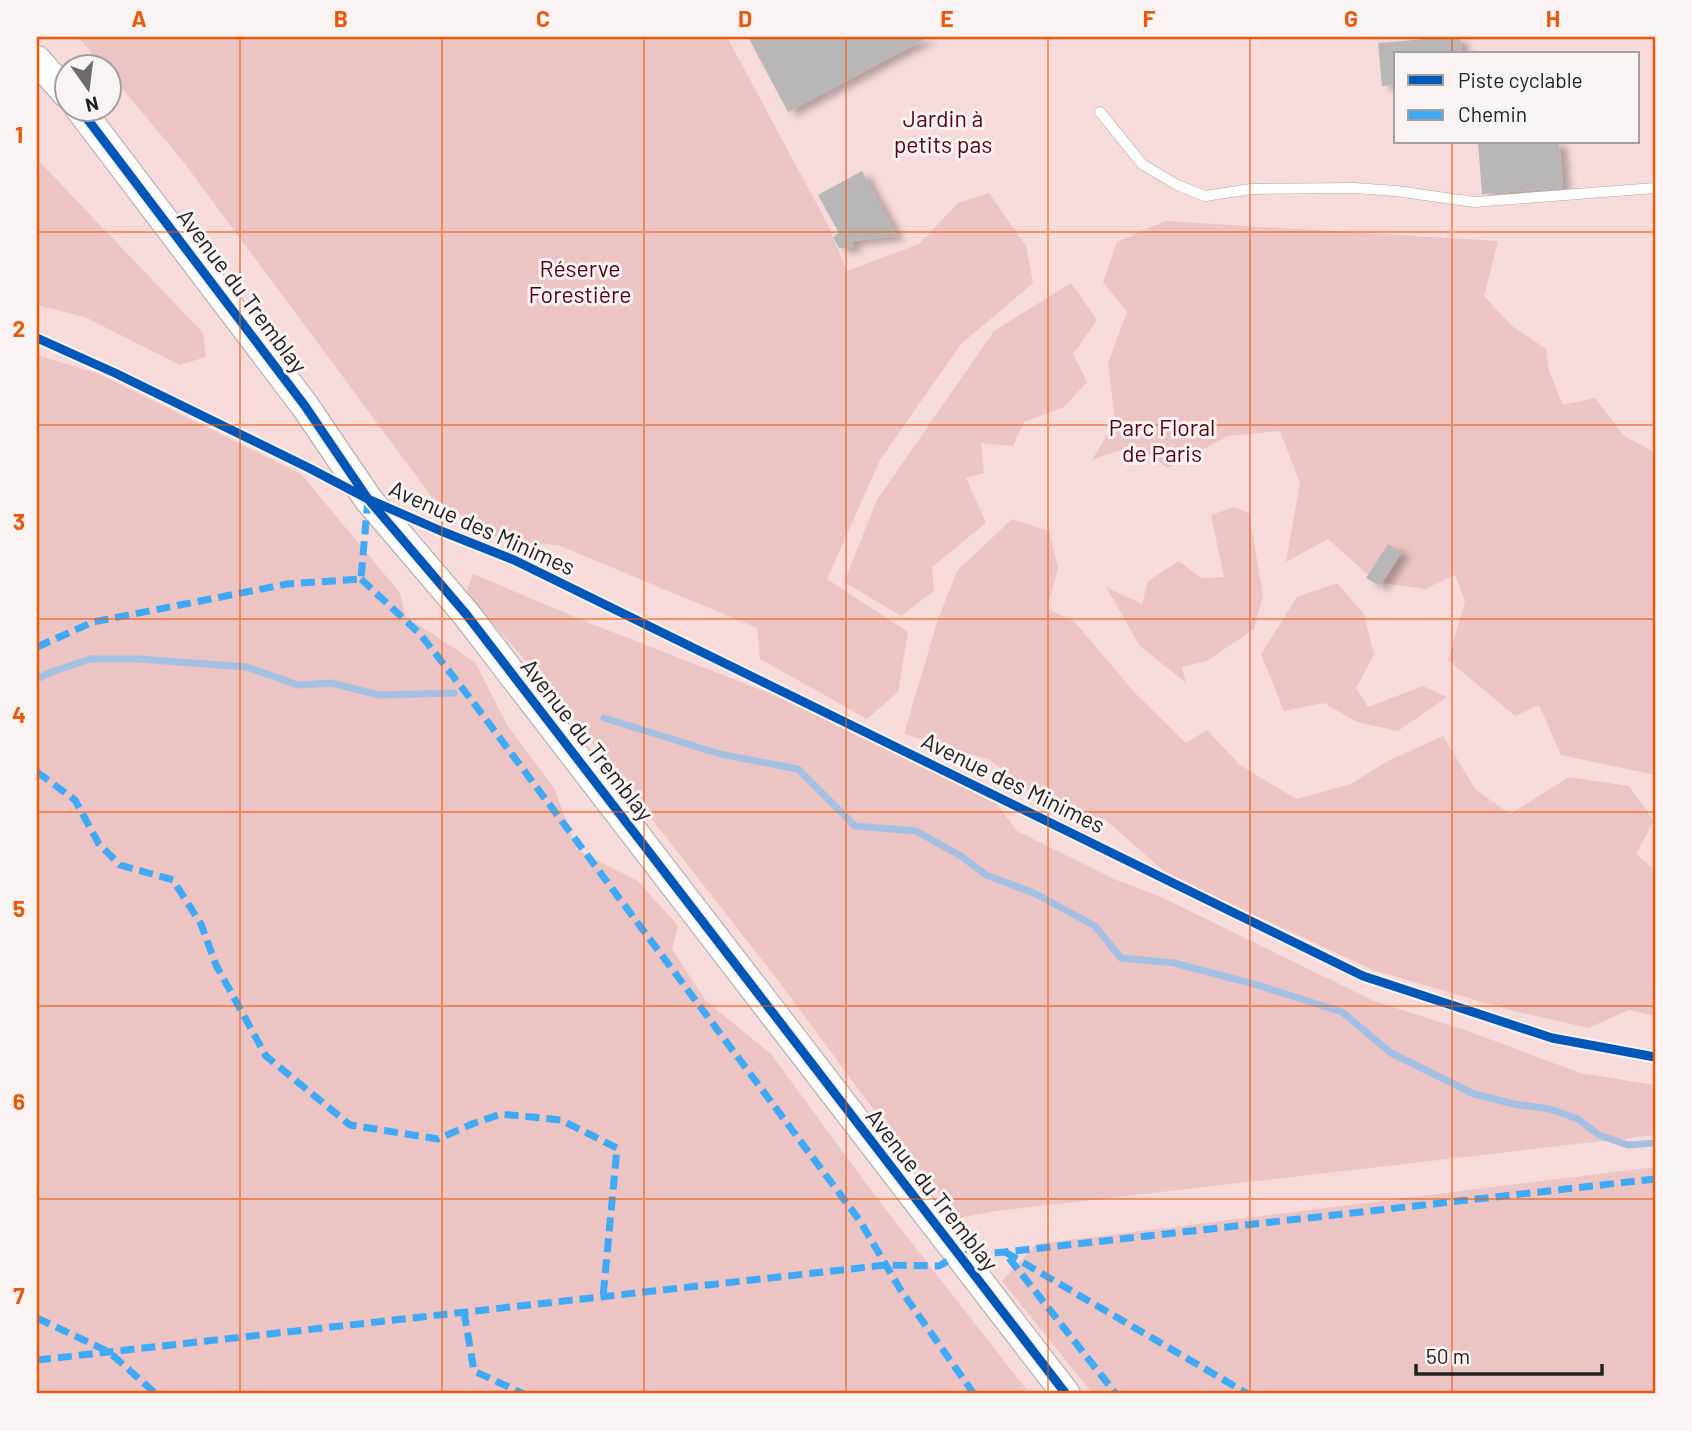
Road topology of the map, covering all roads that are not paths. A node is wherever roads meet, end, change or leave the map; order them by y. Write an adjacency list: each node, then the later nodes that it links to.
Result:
1 (37, 60): 2 (main road)
2 (52, 77)
3 (1100, 112): 5 (lane)
4 (90, 122): 6 (main road, Avenue du Tremblay)
5 (1655, 188)
6 (369, 499): 7 (lane, Avenue des Minimes); 8 (main road, Avenue du Tremblay)
7 (1655, 1057)
8 (1066, 1394)

